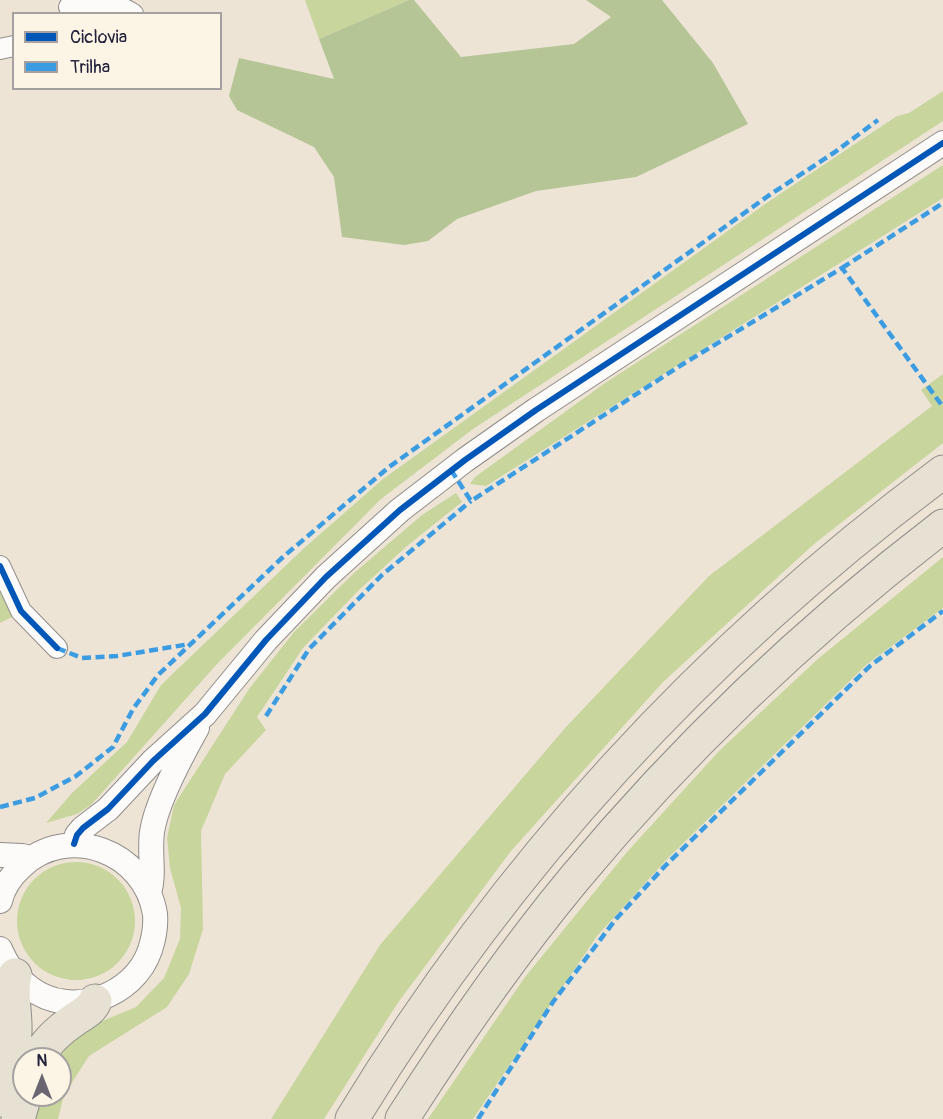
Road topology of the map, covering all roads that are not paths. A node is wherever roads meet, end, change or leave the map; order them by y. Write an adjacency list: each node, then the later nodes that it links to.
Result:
1 (66, 7): 2 (street)
2 (130, 12)
3 (943, 143): 8 (street)
4 (943, 472): 18 (highway)
5 (943, 526): 19 (highway)
6 (0, 566): 7 (street)
7 (57, 648)
8 (205, 714): 9 (street); 12 (street)
9 (74, 844): 11 (street); 12 (street)
10 (0, 855): 11 (street)
11 (30, 858): 13 (street)
12 (149, 893): 15 (street)
13 (0, 900)
14 (8, 962): 15 (street); 17 (highway)
15 (95, 1001): 16 (highway)
16 (45, 1047)
17 (0, 1100)
18 (352, 1119)
19 (402, 1119)

